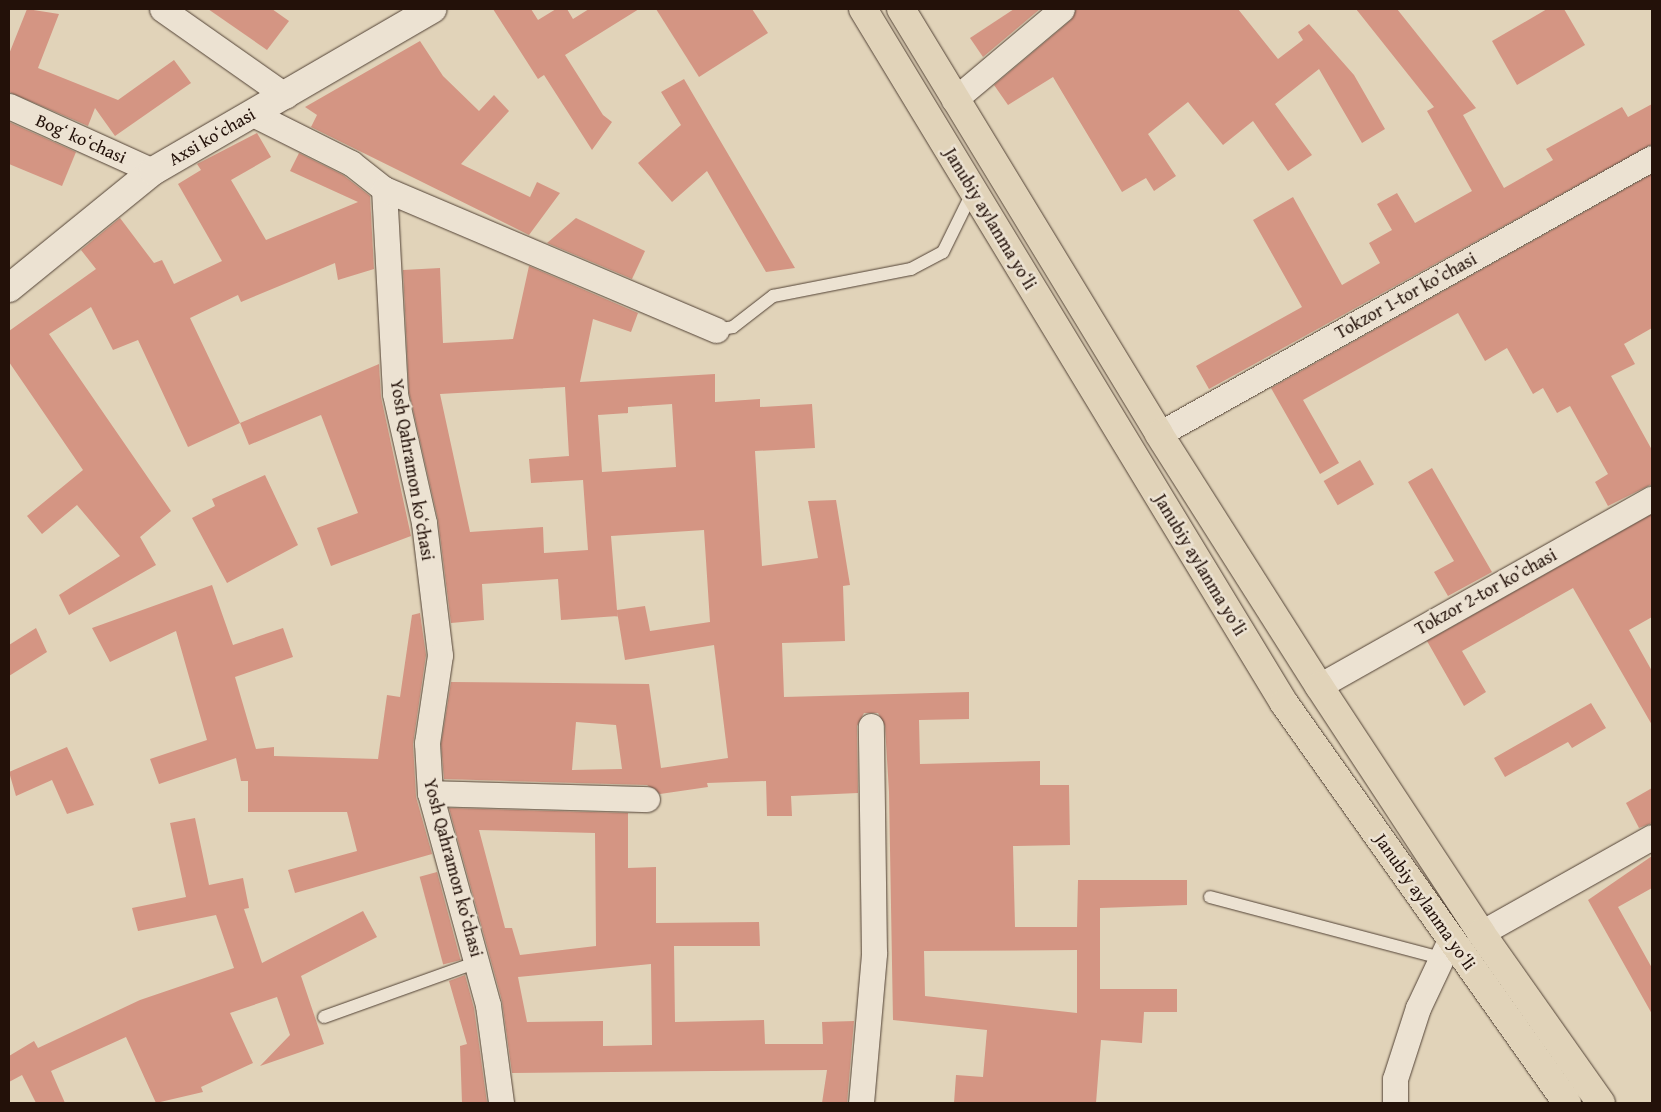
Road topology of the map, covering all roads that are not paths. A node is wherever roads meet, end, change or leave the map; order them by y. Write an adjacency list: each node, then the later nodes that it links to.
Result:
1 (162, 9): 6 (street)
2 (432, 9): 6 (street, Axsi koʻchasi)
3 (863, 9): 13 (highway, Janubiy aylanma yoʻli)
4 (901, 9): 7 (highway, Janubiy aylanma yoʻli)
5 (1062, 9): 7 (street)
6 (286, 96): 9 (street, Axsi koʻchasi)
7 (954, 100): 16 (highway, Janubiy aylanma yoʻli)
8 (9, 106): 11 (street, Bogʻ koʻchasi)
9 (253, 114): 11 (street, Axsi koʻchasi); 12 (street)
10 (1652, 158): 16 (street, Tokzor 1-tor koʼchasi)
11 (153, 171): 14 (street, Axsi koʻchasi)
12 (384, 189): 15 (street); 20 (street, Yosh Qahramon koʻchasi)
13 (973, 191): 15 (lane); 25 (highway, Janubiy aylanma yoʻli)
14 (9, 288)
15 (716, 330)
16 (1159, 434): 18 (highway, Janubiy aylanma yoʻli)
17 (1652, 498): 18 (street, Tokzor 2-tor koʼchasi)
18 (1319, 686): 24 (highway, Janubiy aylanma yoʻli)
19 (871, 726): 29 (street)
20 (430, 793): 21 (street); 26 (street, Yosh Qahramon koʻchasi)
21 (647, 799)
22 (1652, 837): 24 (street)
23 (1210, 896): 25 (lane)
24 (1481, 933): 32 (highway, Janubiy aylanma yoʻli)
25 (1448, 948): 30 (street); 31 (highway, Janubiy aylanma yoʻli)
26 (478, 962): 27 (lane); 28 (street, Yosh Qahramon koʻchasi)
27 (324, 1017)
28 (501, 1103)
29 (861, 1103)
30 (1395, 1103)
31 (1567, 1103)
32 (1601, 1103)

